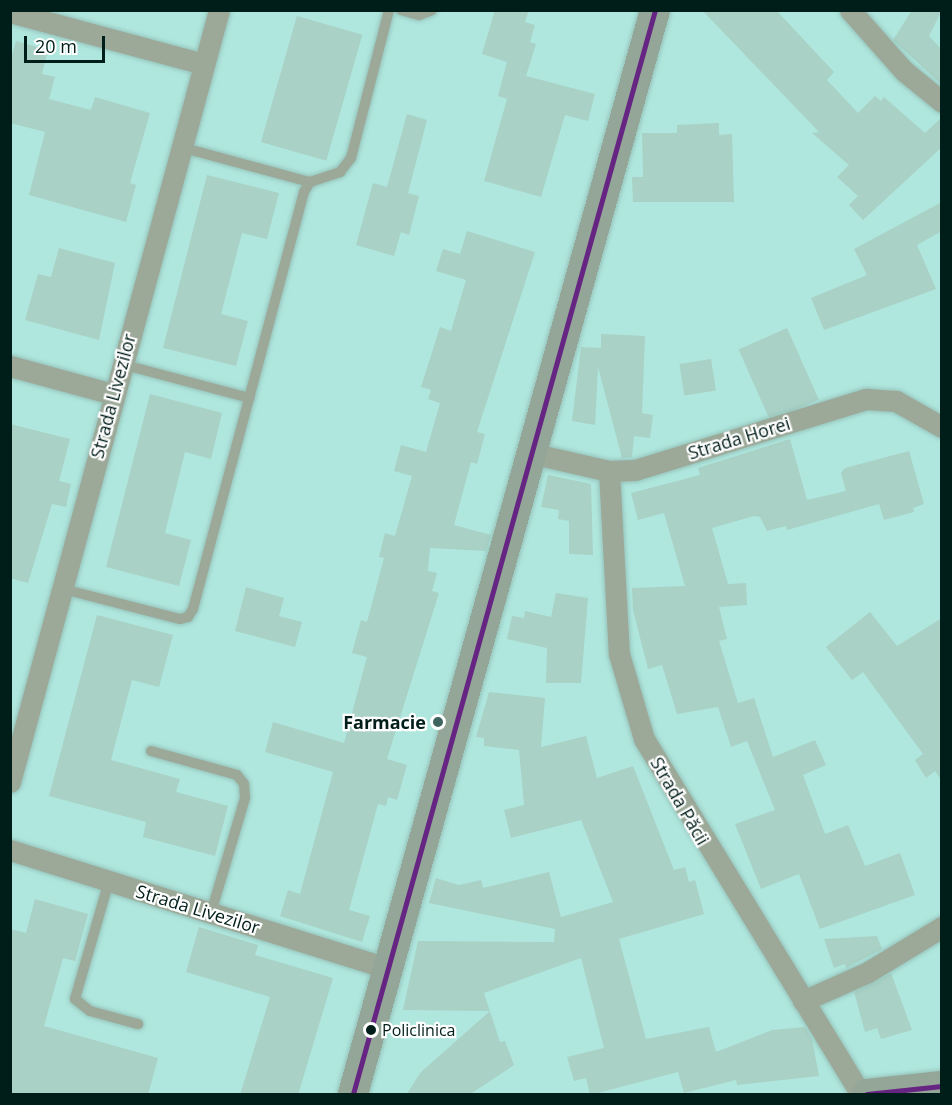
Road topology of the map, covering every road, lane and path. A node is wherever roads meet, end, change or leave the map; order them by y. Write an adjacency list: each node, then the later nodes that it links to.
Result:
1 (219, 10): 8 (street, Strada Livezilor)
2 (389, 10): 11 (lane)
3 (401, 10): 4 (lane)
4 (432, 10)
5 (655, 10): 17 (street)
6 (850, 10): 9 (street)
7 (10, 12): 8 (street)
8 (204, 64): 10 (street, Strada Livezilor)
9 (942, 102)
10 (180, 147): 11 (lane); 12 (street, Strada Livezilor)
11 (310, 183): 15 (lane)
12 (121, 364): 14 (street, Strada Livezilor); 15 (lane)
13 (10, 366): 14 (street)
14 (113, 394): 19 (street, Strada Livezilor)
15 (250, 398): 19 (lane)
16 (942, 427): 18 (street, Strada Horei)
17 (530, 453): 18 (street, Strada Horei); 27 (street)
18 (609, 471): 28 (street, Strada Păcii)
19 (63, 589): 20 (street, Strada Livezilor)
20 (18, 729): 22 (street, Strada Livezilor)
21 (151, 751): 25 (lane)
22 (10, 782)
23 (10, 850): 24 (street, Strada Livezilor)
24 (109, 881): 25 (street, Strada Livezilor); 29 (lane)
25 (211, 913): 27 (street, Strada Livezilor)
26 (942, 927): 28 (street)
27 (386, 968): 31 (street)
28 (803, 1001): 32 (street, Strada Păcii)
29 (138, 1024)
30 (942, 1086): 33 (street)
31 (353, 1095)
32 (861, 1095)
33 (867, 1095)

